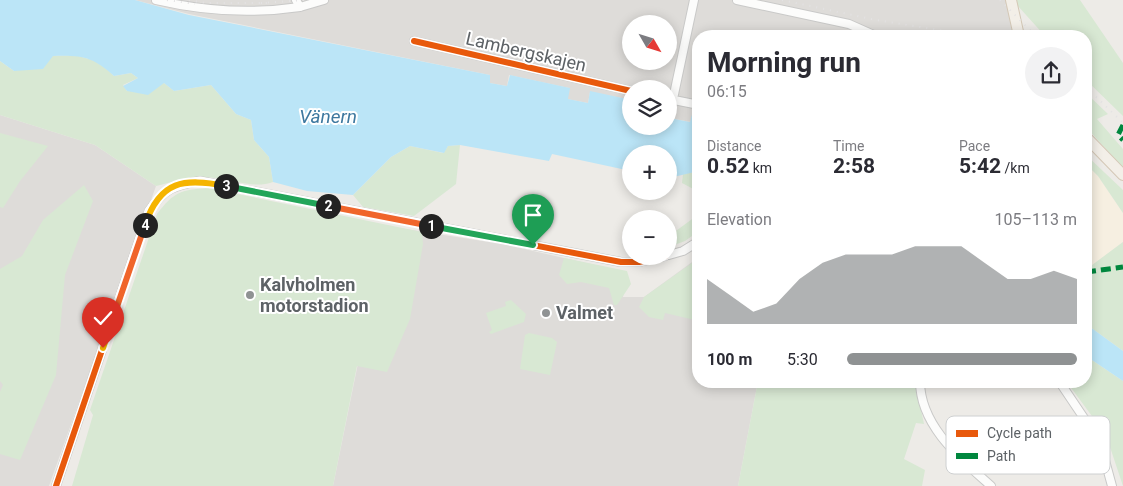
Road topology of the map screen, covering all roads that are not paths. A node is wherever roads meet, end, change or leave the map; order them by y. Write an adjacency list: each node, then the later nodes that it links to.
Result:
1 (156, 0): 7 (street)
2 (324, 0): 7 (street)
3 (694, 0): 12 (street)
4 (737, 0): 8 (street)
5 (1006, 0): 9 (main road)
6 (1011, 0): 10 (main road)
7 (298, 3)
8 (862, 30)
9 (1013, 30)
10 (1018, 30)
11 (414, 41): 13 (street, Lambergskajen)
12 (675, 80)
13 (622, 89)
14 (677, 100): 15 (street)
15 (692, 103)
16 (1092, 143): 18 (main road)
17 (1092, 151): 19 (main road)
18 (1123, 175)
19 (1123, 182)
20 (692, 245): 21 (street)
21 (677, 253)
22 (622, 262): 28 (street)
23 (920, 388): 26 (street)
24 (1064, 388): 25 (street)
25 (1083, 416)
26 (946, 442)
27 (978, 474): 29 (street)
28 (56, 486)
29 (991, 486)

